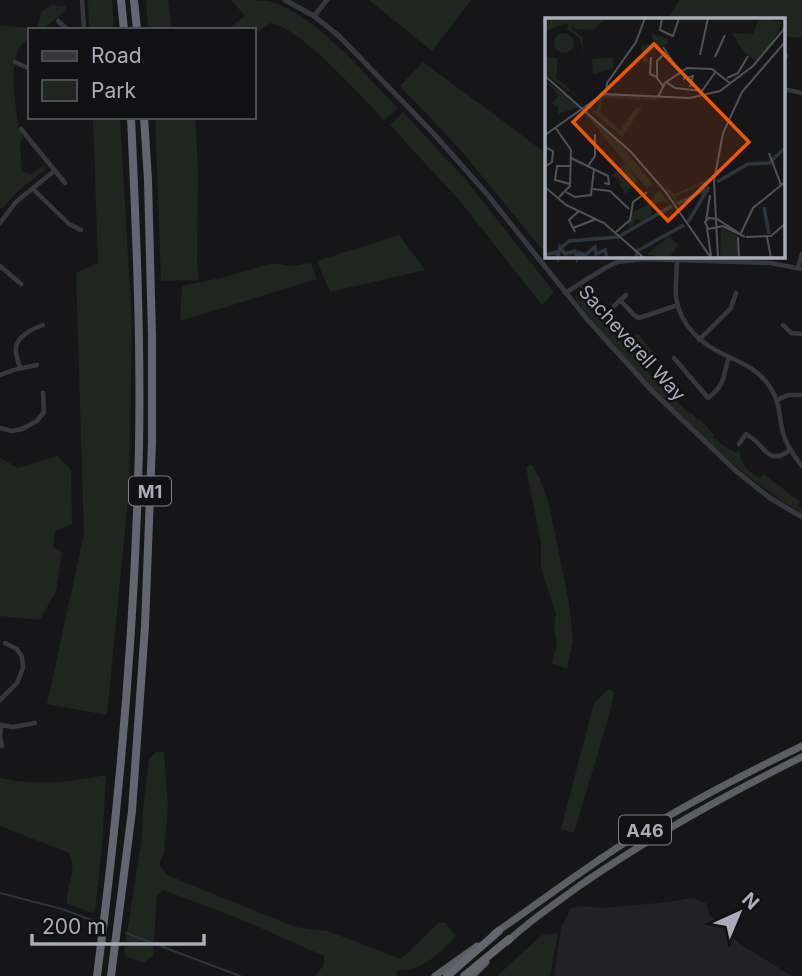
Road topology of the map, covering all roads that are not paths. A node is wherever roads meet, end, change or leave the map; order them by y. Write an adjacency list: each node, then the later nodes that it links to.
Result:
1 (82, 0): 9 (street)
2 (121, 0): 10 (highway)
3 (134, 0): 11 (highway)
4 (285, 0): 6 (street, Sacheverell Way)
5 (327, 0): 6 (street)
6 (314, 16): 31 (street, Sacheverell Way)
7 (58, 21): 8 (street)
8 (66, 28)
9 (84, 28)
10 (124, 28)
11 (137, 28)
12 (15, 62): 13 (street)
13 (28, 68)
14 (784, 89): 15 (street)
15 (802, 93)
16 (131, 119): 65 (highway, M1)
17 (144, 119): 66 (highway, M1)
18 (21, 129): 19 (street)
19 (54, 170): 20 (street); 21 (street)
20 (65, 183)
21 (33, 189): 22 (street); 23 (street)
22 (0, 223)
23 (81, 230)
24 (802, 254): 29 (street)
25 (643, 257): 27 (street); 31 (street)
26 (720, 258): 27 (street); 29 (street)
27 (677, 259): 35 (street)
28 (0, 265): 30 (street)
29 (800, 268)
30 (21, 284)
31 (565, 293): 55 (street, Sacheverell Way)
32 (736, 293): 41 (street)
33 (626, 295): 34 (street)
34 (620, 300): 35 (street); 36 (street)
35 (678, 305): 41 (street)
36 (614, 306)
37 (783, 325): 39 (street)
38 (43, 326): 46 (street)
39 (791, 333): 40 (street); 42 (street)
40 (802, 334)
41 (699, 340): 43 (street)
42 (785, 341)
43 (729, 357): 44 (street); 50 (street)
44 (674, 358)
45 (37, 365): 46 (street)
46 (20, 368): 47 (street)
47 (0, 375)
48 (43, 393): 51 (street)
49 (802, 395): 50 (street)
50 (777, 400): 53 (street)
51 (0, 428)
52 (739, 444): 53 (street)
53 (791, 450): 54 (street)
54 (802, 466)
55 (802, 517)
56 (5, 643): 57 (street)
57 (0, 700)
58 (35, 723): 59 (street)
59 (0, 725): 60 (street)
60 (2, 746)
61 (802, 746): 63 (highway, A46)
62 (802, 757): 64 (highway, A46)
63 (499, 931): 67 (highway); 68 (highway)
64 (509, 939): 69 (highway); 70 (highway)
65 (97, 976)
66 (111, 976)
67 (435, 976)
68 (447, 976)
69 (464, 976)
70 (472, 976)

